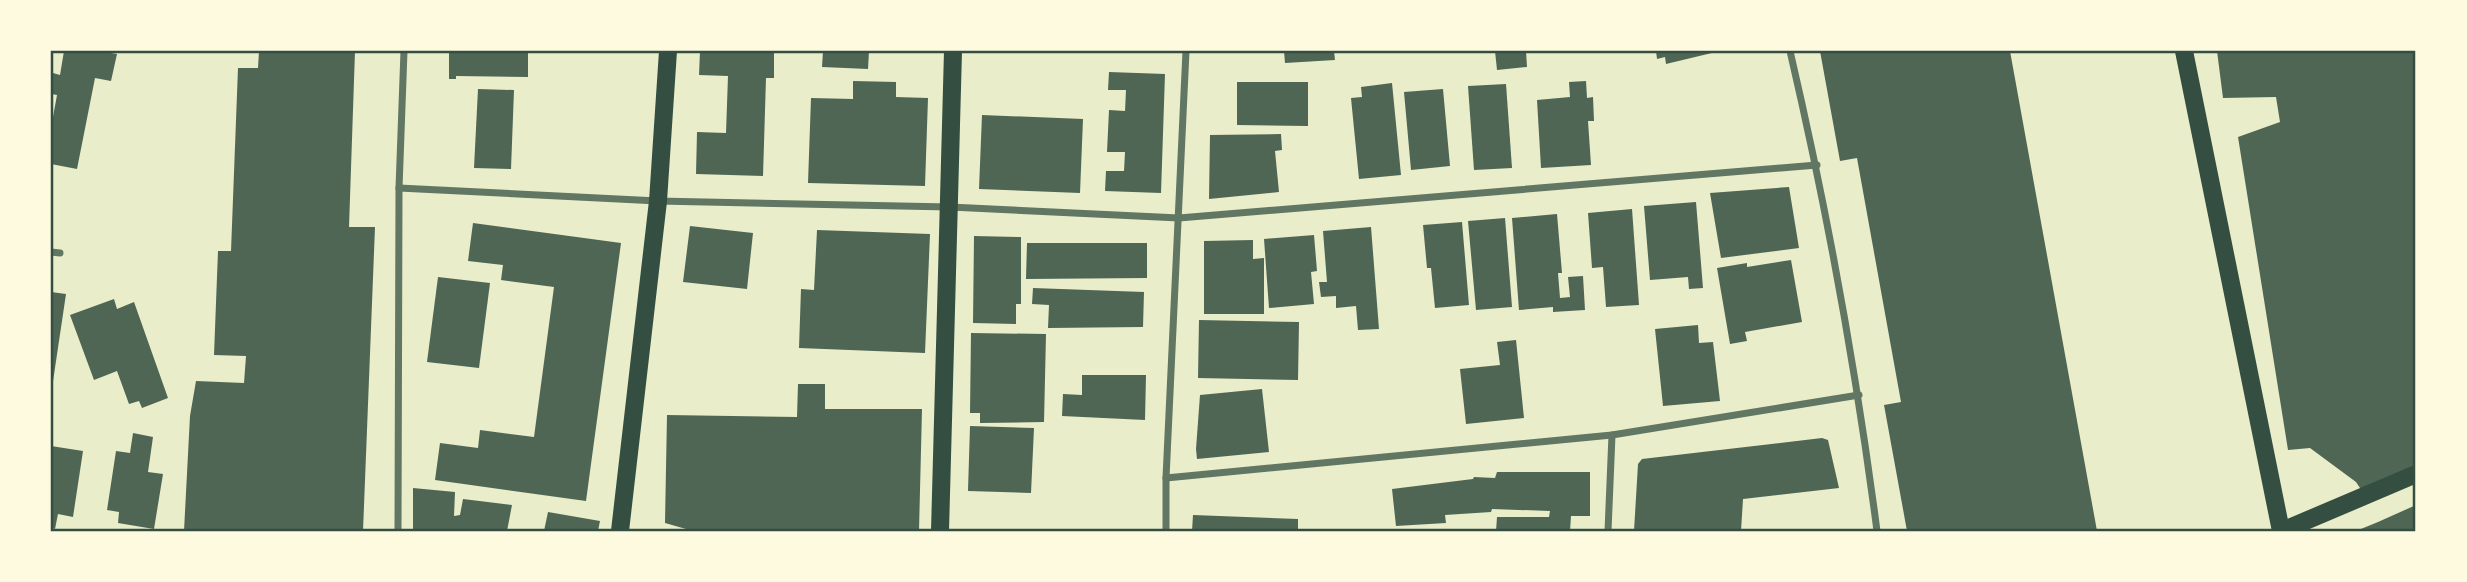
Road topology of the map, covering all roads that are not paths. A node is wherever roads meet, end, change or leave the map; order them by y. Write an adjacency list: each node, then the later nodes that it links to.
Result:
1 (404, 51): 8 (street)
2 (668, 51): 9 (main road)
3 (953, 51): 10 (main road)
4 (1186, 51): 11 (street)
5 (1790, 51): 7 (street)
6 (2184, 51): 24 (main road)
7 (1816, 165): 11 (street); 14 (street)
8 (399, 188): 9 (street); 18 (street)
9 (658, 201): 10 (street); 19 (main road)
10 (950, 206): 11 (street); 20 (main road)
11 (1179, 218): 17 (street)
12 (51, 252): 13 (street)
13 (60, 253)
14 (1859, 395): 15 (street); 23 (street)
15 (1612, 435): 17 (street); 22 (street)
16 (2416, 474): 24 (main road)
17 (1166, 478): 21 (street)
18 (398, 531)
19 (620, 531)
20 (940, 531)
21 (1166, 531)
22 (1608, 531)
23 (1877, 531)
24 (2281, 531)

